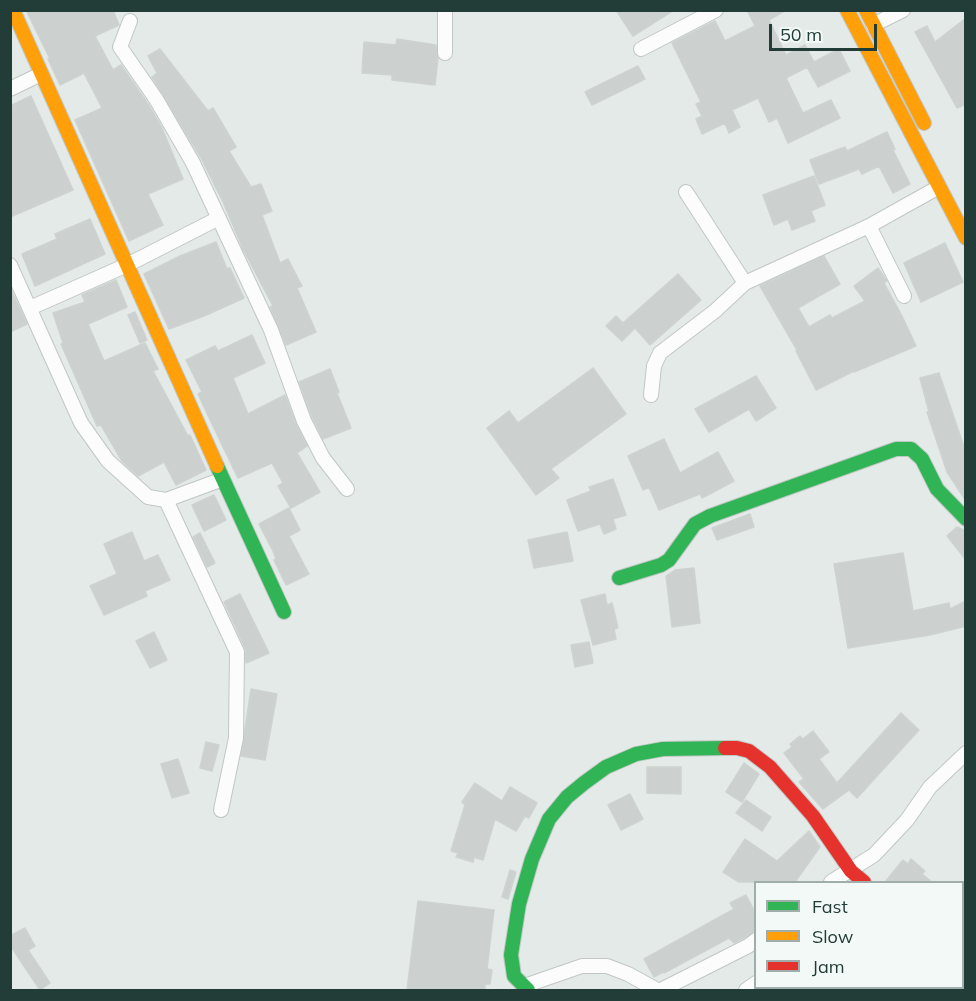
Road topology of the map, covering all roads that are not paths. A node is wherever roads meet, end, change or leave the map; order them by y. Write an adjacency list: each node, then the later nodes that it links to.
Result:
1 (13, 10): 11 (street)
2 (445, 10): 10 (street)
3 (716, 10): 9 (street)
4 (847, 10): 14 (street)
5 (866, 10): 8 (street)
6 (903, 10): 8 (street)
7 (130, 21): 16 (street)
8 (873, 25): 13 (street)
9 (641, 49)
10 (445, 53)
11 (41, 74): 12 (street); 20 (street)
12 (10, 89)
13 (927, 131)
14 (939, 187): 17 (street); 18 (street)
15 (686, 192): 21 (street)
16 (219, 218): 20 (street); 26 (street)
17 (869, 226): 21 (street); 22 (street)
18 (966, 238)
19 (10, 265): 23 (street)
20 (127, 266): 23 (street); 25 (street)
21 (745, 283): 24 (street)
22 (904, 296)
23 (30, 308): 27 (street)
24 (651, 395)
25 (223, 479): 27 (street); 30 (street)
26 (347, 489)
27 (165, 500): 32 (street)
28 (966, 519): 29 (street)
29 (619, 578)
30 (284, 612)
31 (966, 753): 33 (street)
32 (221, 810)
33 (858, 879): 34 (street); 37 (street)
34 (840, 881)
35 (754, 942): 36 (street)
36 (680, 987): 38 (street)
37 (526, 988): 38 (street)
38 (659, 990)

